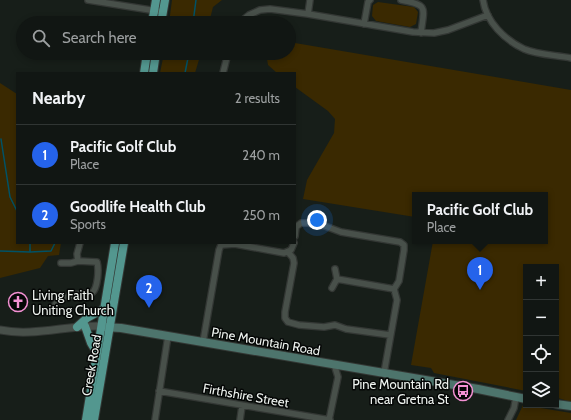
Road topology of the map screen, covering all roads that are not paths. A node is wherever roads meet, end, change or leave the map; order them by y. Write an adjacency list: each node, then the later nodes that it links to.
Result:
1 (88, 0): 8 (street)
2 (156, 0): 8 (main road)
3 (165, 0): 8 (main road)
4 (310, 0): 9 (street)
5 (370, 0): 14 (street)
6 (401, 0): 15 (street)
7 (483, 0): 10 (street)
8 (158, 12): 11 (main road); 12 (main road)
9 (308, 14): 13 (street); 14 (street)
10 (488, 15): 15 (street); 16 (street)
11 (156, 16)
12 (159, 16)
13 (249, 16)
14 (364, 24): 15 (street)
15 (421, 33)
16 (571, 58)
17 (146, 60): 20 (main road)
18 (155, 60): 21 (main road)
19 (226, 60): 22 (street)
20 (144, 72)
21 (153, 72)
22 (223, 72)
23 (296, 227): 35 (street)
24 (80, 244): 30 (street)
25 (115, 244): 37 (main road, Creek Road)
26 (124, 244): 39 (main road, Creek Road)
27 (220, 244): 29 (street); 43 (street)
28 (294, 244): 29 (street)
29 (288, 252): 41 (street)
30 (78, 261): 31 (street); 36 (street)
31 (61, 263)
32 (335, 269): 33 (street)
33 (337, 279): 34 (street); 35 (street)
34 (332, 288)
35 (394, 289): 41 (street)
36 (55, 305)
37 (104, 308): 38 (main road); 39 (main road, Creek Road)
38 (81, 327): 39 (street, Pine Mountain Road); 40 (street, Pine Mountain Road); 44 (main road)
39 (106, 327): 42 (main road, Pine Mountain Road); 44 (main road, Creek Road); 56 (main road, Creek Road)
40 (0, 330)
41 (390, 335): 47 (street)
42 (168, 336): 43 (main road, Pine Mountain Road); 49 (street)
43 (203, 342): 45 (main road, Pine Mountain Road)
44 (97, 353): 55 (main road, Creek Road)
45 (334, 364): 46 (main road, Pine Mountain Road); 48 (street)
46 (347, 366): 47 (main road, Pine Mountain Road); 48 (street)
47 (384, 373): 50 (main road, Pine Mountain Road)
48 (338, 377): 59 (street)
49 (159, 391): 53 (street, Firthshire Street); 57 (street)
50 (516, 397): 51 (main road, Pine Mountain Road); 60 (street)
51 (523, 398)
52 (559, 404): 54 (main road)
53 (242, 406): 58 (street); 59 (street, Firthshire Street)
54 (571, 406)
55 (86, 420)
56 (94, 420)
57 (154, 420)
58 (240, 420)
59 (330, 420)
60 (508, 420)

